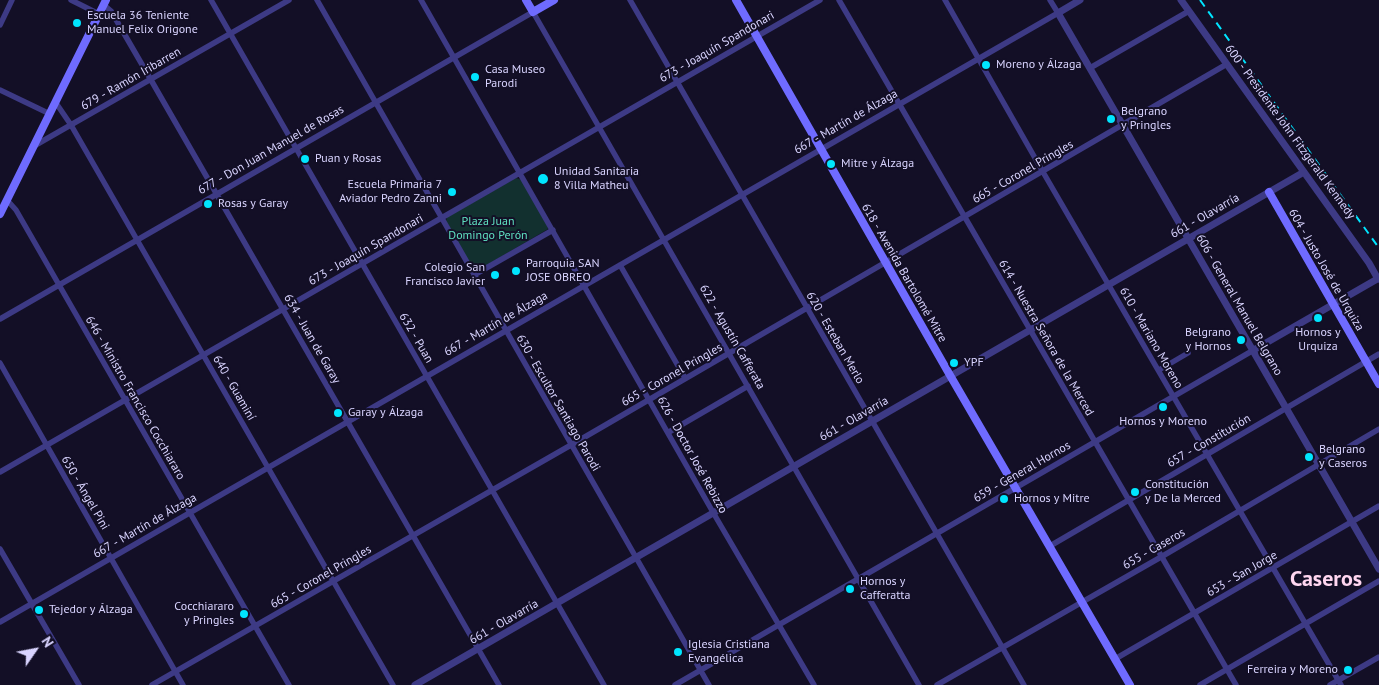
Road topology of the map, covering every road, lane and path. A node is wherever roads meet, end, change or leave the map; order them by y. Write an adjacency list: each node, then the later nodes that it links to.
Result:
1 (12, 0): 22 (street)
2 (71, 0): 21 (street)
3 (211, 0): 23 (street, 632 - Puan)
4 (289, 0): 23 (street, 679 - Ramón Iribarren)
5 (317, 0): 33 (street, 630 - Escultor Santiago Parodi)
6 (421, 0): 25 (street, 626 - Doctor José Rebizzo)
7 (526, 0): 19 (main road, 622 - Agustín Cafferata)
8 (554, 0): 19 (main road, 677 - Don Juan Manuel de Rosas)
9 (630, 0): 30 (street, 620 - Esteban Merlo)
10 (736, 0): 24 (main road, 618 - Avenida Bartolomé Mitre)
11 (820, 0): 24 (street, 673 - Joaquín Spandonari)
12 (840, 0): 34 (street, 614 - Nuestra Señora de la Merced)
13 (945, 0): 26 (street, 610 - Mariano Moreno)
14 (1050, 0): 20 (street, 606 - General Manuel Belgrano)
15 (1080, 0): 20 (street, 667 - Martín de Álzaga)
16 (1181, 0): 18 (street, 600 - Presidente John Fitzgerald Kennedy)
17 (105, 2): 21 (main road); 29 (street, 634 - Juan de Garay)
18 (1189, 11): 27 (street, 600 - Presidente John Fitzgerald Kennedy); 28 (street)
19 (533, 12): 25 (street, 677 - Don Juan Manuel de Rosas); 38 (street, 622 - Agustín Cafferata)
20 (1058, 13): 26 (street, 667 - Martín de Álzaga); 28 (street, 606 - General Manuel Belgrano)
21 (99, 14): 32 (main road)
22 (0, 25)
23 (230, 34): 29 (street, 679 - Ramón Iribarren); 40 (street, 632 - Puan)
24 (757, 36): 30 (street, 673 - Joaquín Spandonari); 41 (main road, 618 - Avenida Bartolomé Mitre)
25 (454, 57): 33 (street, 677 - Don Juan Manuel de Rosas); 42 (street, 626 - Doctor José Rebizzo)
26 (978, 58): 34 (street, 667 - Martín de Álzaga); 43 (street, 610 - Mariano Moreno)
27 (1227, 64): 37 (street, 665 - Coronel Pringles); 44 (street, 600 - Presidente John Fitzgerald Kennedy)
28 (1090, 68): 37 (street, 606 - General Manuel Belgrano)
29 (151, 80): 36 (street, 679 - Ramón Iribarren); 46 (street, 634 - Juan de Garay)
30 (677, 82): 38 (street, 673 - Joaquín Spandonari); 47 (street, 620 - Esteban Merlo)
31 (0, 90): 35 (street)
32 (56, 103): 35 (main road); 36 (street, 640 - Guaminí)
33 (375, 103): 40 (street, 677 - Don Juan Manuel de Rosas); 51 (street, 630 - Escultor Santiago Parodi)
34 (900, 104): 41 (street, 667 - Martín de Álzaga); 50 (street, 614 - Nuestra Señora de la Merced)
35 (50, 114): 39 (main road)
36 (72, 125): 39 (street, 679 - Ramón Iribarren); 54 (street, 640 - Guaminí)
37 (1123, 125): 43 (street, 665 - Coronel Pringles); 53 (street, 606 - General Manuel Belgrano)
38 (598, 127): 42 (street, 673 - Joaquín Spandonari); 55 (street, 622 - Agustín Cafferata)
39 (34, 146): 48 (main road)
40 (296, 148): 46 (street, 677 - Don Juan Manuel de Rosas); 56 (street, 632 - Puan)
41 (820, 150): 47 (street, 667 - Martín de Álzaga); 57 (main road, 618 - Avenida Bartolomé Mitre)
42 (520, 172): 51 (street, 673 - Joaquín Spandonari); 52 (street, 626 - Doctor José Rebizzo)
43 (1043, 172): 50 (street, 665 - Coronel Pringles); 64 (street, 610 - Mariano Moreno)
44 (1304, 172): 45 (street, 661 - Olavarría); 58 (street, 600 - Presidente John Fitzgerald Kennedy)
45 (1269, 192): 53 (street, 661 - Olavarría); 66 (main road, 604 - Justo José de Urquiza)
46 (217, 194): 54 (street, 677 - Don Juan Manuel de Rosas); 68 (street, 634 - Juan de Garay)
47 (742, 195): 55 (street, 667 - Martín de Álzaga); 67 (street, 620 - Esteban Merlo)
48 (7, 200): 49 (main road); 63 (street, 646 - Ministro Francisco Cocchiararo)
49 (0, 214)
50 (965, 216): 57 (street, 665 - Coronel Pringles); 71 (street, 614 - Nuestra Señora de la Merced)
51 (440, 218): 56 (street, 673 - Joaquín Spandonari); 61 (street, 630 - Escultor Santiago Parodi)
52 (553, 230): 61 (street); 65 (street, 626 - Doctor José Rebizzo)
53 (1187, 238): 64 (street, 661 - Olavarría); 72 (street, 606 - General Manuel Belgrano)
54 (138, 240): 63 (street, 677 - Don Juan Manuel de Rosas); 76 (street, 640 - Guaminí)
55 (664, 240): 59 (street, 667 - Martín de Álzaga); 73 (street, 622 - Agustín Cafferata)
56 (362, 263): 68 (street, 673 - Joaquín Spandonari); 80 (street, 632 - Puan)
57 (886, 263): 67 (street, 665 - Coronel Pringles); 81 (main road, 618 - Avenida Bartolomé Mitre)
58 (1369, 263): 60 (street); 62 (street, 600 - Presidente John Fitzgerald Kennedy)
59 (620, 266): 65 (street, 667 - Martín de Álzaga); 82 (street)
60 (1379, 268)
61 (474, 275): 70 (street, 630 - Escultor Santiago Parodi)
62 (1379, 278): 66 (street, 659 - General Hornos)
63 (59, 284): 69 (street, 677 - Don Juan Manuel de Rosas); 86 (street, 646 - Ministro Francisco Cocchiararo)
64 (1109, 285): 71 (street, 661 - Olavarría); 79 (street, 610 - Mariano Moreno)
65 (585, 286): 70 (street, 667 - Martín de Álzaga); 87 (street, 626 - Doctor José Rebizzo)
66 (1333, 306): 72 (street, 659 - General Hornos); 77 (main road, 604 - Justo José de Urquiza)
67 (806, 308): 73 (street, 665 - Coronel Pringles); 90 (street, 620 - Esteban Merlo)
68 (283, 309): 76 (street, 673 - Joaquín Spandonari); 89 (street, 634 - Juan de Garay)
69 (0, 318)
70 (506, 331): 80 (street, 667 - Martín de Álzaga); 94 (street, 630 - Escultor Santiago Parodi)
71 (1030, 331): 81 (street, 661 - Olavarría); 93 (street, 614 - Nuestra Señora de la Merced)
72 (1252, 351): 85 (street, 659 - General Hornos); 88 (street, 606 - General Manuel Belgrano)
73 (729, 353): 82 (street, 665 - Coronel Pringles); 84 (street, 622 - Agustín Cafferata)
74 (1188, 353): 79 (street)
75 (1379, 354): 77 (street, 657 - Constitución)
76 (204, 355): 86 (street, 673 - Joaquín Spandonari); 99 (street, 640 - Guaminí)
77 (1366, 361): 83 (main road, 604 - Justo José de Urquiza); 88 (street, 657 - Constitución)
78 (0, 363): 95 (street, 650 - Ángel Pini)
79 (1158, 370): 85 (street, 610 - Mariano Moreno)
80 (427, 376): 89 (street, 667 - Martín de Álzaga); 102 (street, 632 - Puan)
81 (951, 377): 90 (street, 661 - Olavarría); 101 (main road, 618 - Avenida Bartolomé Mitre)
82 (685, 378): 87 (street, 665 - Coronel Pringles)
83 (1379, 384)
84 (748, 386): 92 (street); 98 (street, 622 - Agustín Cafferata)
85 (1174, 398): 93 (street, 659 - General Hornos); 96 (street, 610 - Mariano Moreno)
86 (125, 400): 95 (street, 673 - Joaquín Spandonari); 106 (street, 646 - Ministro Francisco Cocchiararo)
87 (650, 400): 92 (street, 626 - Doctor José Rebizzo); 94 (street, 665 - Coronel Pringles)
88 (1285, 408): 96 (street, 657 - Constitución); 97 (street, 606 - General Manuel Belgrano)
89 (348, 422): 99 (street, 667 - Martín de Álzaga); 110 (street, 634 - Juan de Garay)
90 (872, 422): 98 (street, 661 - Olavarría); 109 (street, 620 - Esteban Merlo)
91 (1379, 429): 97 (street, 655 - Caseros)
92 (669, 432): 107 (street, 626 - Doctor José Rebizzo)
93 (1095, 443): 101 (street, 659 - General Hornos); 103 (street, 614 - Nuestra Señora de la Merced)
94 (571, 445): 102 (street, 665 - Coronel Pringles); 114 (street, 630 - Escultor Santiago Parodi)
95 (46, 446): 100 (street, 673 - Joaquín Spandonari); 115 (street, 650 - Ángel Pini)
96 (1207, 454): 103 (street, 657 - Constitución); 105 (street, 610 - Mariano Moreno)
97 (1319, 466): 105 (street, 655 - Caseros); 108 (street, 606 - General Manuel Belgrano)
98 (794, 467): 107 (street, 661 - Olavarría); 118 (street, 622 - Agustín Cafferata)
99 (268, 468): 106 (street, 667 - Martín de Álzaga); 120 (street, 640 - Guaminí)
100 (0, 472)
101 (1016, 489): 109 (street, 659 - General Hornos); 111 (main road, 618 - Avenida Bartolomé Mitre)
102 (492, 490): 110 (street, 665 - Coronel Pringles); 123 (street, 632 - Puan)
103 (1128, 500): 111 (street, 657 - Constitución); 113 (street, 614 - Nuestra Señora de la Merced)
104 (1379, 506): 108 (street, 653 - San Jorge)
105 (1239, 511): 113 (street, 655 - Caseros); 116 (street, 610 - Mariano Moreno)
106 (190, 513): 115 (street, 667 - Martín de Álzaga); 127 (street, 646 - Ministro Francisco Cocchiararo)
107 (714, 514): 114 (street, 661 - Olavarría); 128 (street, 626 - Doctor José Rebizzo)
108 (1351, 522): 116 (street, 653 - San Jorge); 117 (street, 606 - General Manuel Belgrano)
109 (936, 535): 118 (street, 659 - General Hornos); 129 (street, 620 - Esteban Merlo)
110 (413, 536): 120 (street, 665 - Coronel Pringles); 130 (street, 634 - Juan de Garay)
111 (1050, 546): 121 (main road, 618 - Avenida Bartolomé Mitre)
112 (0, 549): 122 (street)
113 (1161, 557): 121 (street, 655 - Caseros); 124 (street, 614 - Nuestra Señora de la Merced)
114 (636, 558): 123 (street, 661 - Olavarría); 135 (street, 630 - Escultor Santiago Parodi)
115 (111, 559): 122 (street, 667 - Martín de Álzaga); 134 (street, 650 - Ángel Pini)
116 (1273, 567): 124 (street, 653 - San Jorge); 126 (street, 610 - Mariano Moreno)
117 (1379, 569)
118 (859, 580): 128 (street, 659 - General Hornos); 148 (street, 622 - Agustín Cafferata)
119 (1379, 581): 126 (street)
120 (334, 582): 127 (street, 665 - Coronel Pringles); 141 (street, 640 - Guaminí)
121 (1082, 602): 129 (street, 655 - Caseros); 132 (main road, 618 - Avenida Bartolomé Mitre)
122 (32, 604): 125 (street, 667 - Martín de Álzaga); 137 (street)
123 (558, 604): 130 (street, 661 - Olavarría); 144 (street, 632 - Puan)
124 (1194, 613): 132 (street, 653 - San Jorge); 133 (street, 614 - Nuestra Señora de la Merced)
125 (0, 622)
126 (1305, 623): 133 (street); 136 (street, 610 - Mariano Moreno)
127 (255, 626): 134 (street, 665 - Coronel Pringles); 140 (street, 646 - Ministro Francisco Cocchiararo)
128 (779, 626): 135 (street, 659 - General Hornos); 147 (street, 626 - Doctor José Rebizzo)
129 (1002, 648): 149 (street, 655 - Caseros); 150 (street, 620 - Esteban Merlo)
130 (478, 650): 142 (street, 661 - Olavarría); 143 (street, 634 - Juan de Garay)
131 (1379, 657): 136 (street)
132 (1115, 658): 151 (main road, 618 - Avenida Bartolomé Mitre)
133 (1227, 669): 152 (street); 153 (street, 614 - Nuestra Señora de la Merced)
134 (176, 671): 138 (street, 665 - Coronel Pringles); 139 (street, 650 - Ángel Pini)
135 (701, 671): 145 (street, 659 - General Hornos); 146 (street, 630 - Escultor Santiago Parodi)
136 (1340, 683): 154 (street)
137 (78, 685)
138 (152, 685)
139 (184, 685)
140 (289, 685)
141 (393, 685)
142 (415, 685)
143 (499, 685)
144 (604, 685)
145 (675, 685)
146 (709, 685)
147 (814, 685)
148 (919, 685)
149 (937, 685)
150 (1024, 685)
151 (1130, 685)
152 (1200, 685)
153 (1236, 685)
154 (1330, 685)

